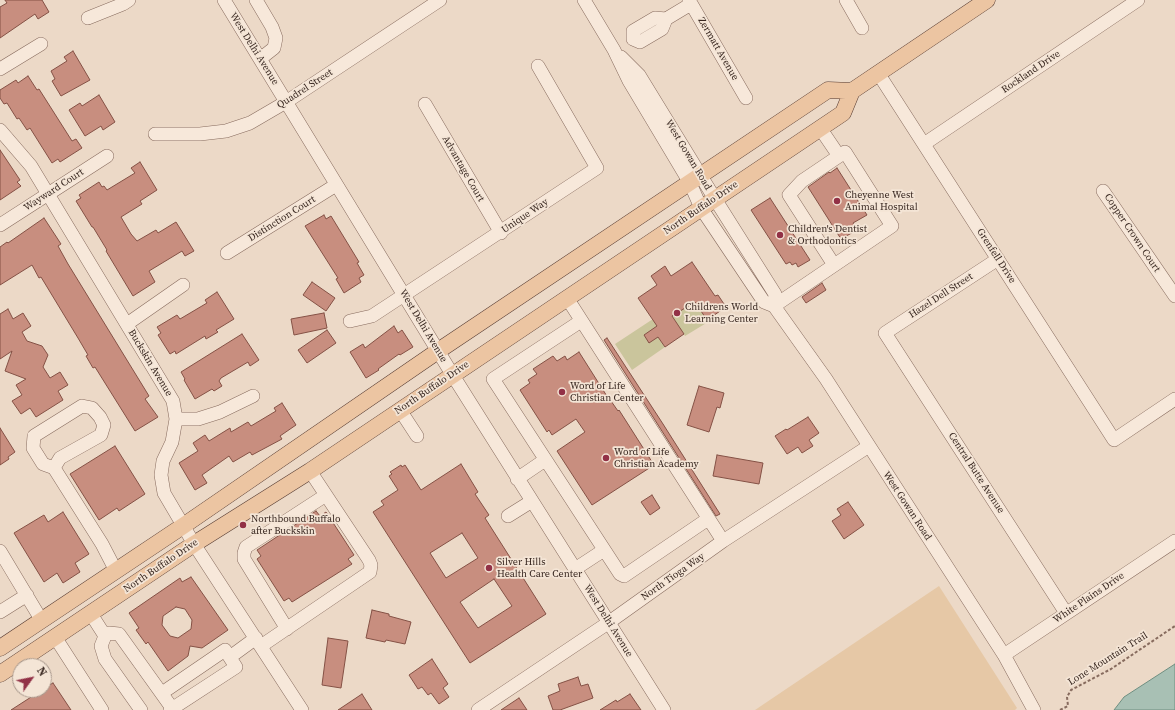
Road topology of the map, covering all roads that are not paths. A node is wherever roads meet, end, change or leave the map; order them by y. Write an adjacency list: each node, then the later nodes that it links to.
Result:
1 (129, 0): 10 (street)
2 (224, 0): 14 (street, West Delhi Avenue)
3 (256, 0): 14 (street)
4 (440, 0): 20 (street, Quadrel Street)
5 (584, 0): 13 (street, West Gowan Road)
6 (846, 0): 11 (street)
7 (987, 0): 17 (main road)
8 (1138, 0): 25 (street, Rockland Drive)
9 (690, 2): 13 (street); 19 (street, Zermatt Avenue)
10 (88, 18)
11 (862, 28)
12 (41, 44): 16 (street)
13 (614, 50): 28 (street, West Gowan Road)
14 (260, 59): 20 (street, West Delhi Avenue)
15 (538, 66): 35 (street, Unique Way)
16 (0, 69)
17 (878, 73): 18 (main road); 25 (street, Grenfell Drive)
18 (852, 91): 22 (main road, North Buffalo Drive); 28 (main road, North Buffalo Drive)
19 (746, 98)
20 (286, 102): 24 (street, Quadrel Street); 29 (street, West Delhi Avenue)
21 (425, 104): 35 (street, Advantage Court)
22 (820, 128): 27 (street); 32 (main road, North Buffalo Drive)
23 (0, 130): 31 (street, Buckskin Avenue)
24 (155, 134)
25 (924, 144): 37 (street, Grenfell Drive)
26 (107, 156): 31 (street, Wayward Court)
27 (839, 156): 38 (street); 38 (street)
28 (696, 180): 32 (street, West Gowan Road); 33 (street, West Gowan Road); 48 (main road, North Buffalo Drive)
29 (336, 185): 36 (street, Distinction Court); 40 (street, West Delhi Avenue)
30 (1103, 190): 41 (street, Copper Crown Court)
31 (48, 194): 34 (street, Wayward Court); 46 (street, Buckskin Avenue)
32 (715, 199): 33 (main road, North Buffalo Drive); 43 (street, West Gowan Road)
33 (701, 208): 42 (main road, North Buffalo Drive); 43 (street, West Gowan Road)
34 (0, 225)
35 (500, 233): 40 (street, Unique Way)
36 (227, 253)
37 (998, 259): 47 (street, Hazel Dell Street); 51 (street, Grenfell Drive)
38 (834, 265): 43 (street)
39 (183, 286): 46 (street)
40 (404, 296): 44 (street, Unique Way); 48 (street, West Delhi Avenue)
41 (1175, 296)
42 (567, 298): 45 (street); 49 (main road, North Buffalo Drive)
43 (774, 306): 55 (street, West Gowan Road)
44 (350, 321)
45 (581, 321): 56 (street); 63 (street)
46 (127, 324): 53 (street, Buckskin Avenue)
47 (885, 333): 74 (street, Central Butte Avenue)
48 (438, 351): 49 (street, West Delhi Avenue); 64 (main road, North Buffalo Drive)
49 (452, 374): 52 (main road, North Buffalo Drive); 59 (street, West Delhi Avenue)
50 (253, 396): 53 (street)
51 (1175, 399)
52 (400, 410): 54 (street); 58 (main road, North Buffalo Drive)
53 (176, 419): 64 (street, Buckskin Avenue)
54 (417, 436)
55 (869, 446): 65 (street, North Tioga Way); 83 (street, West Gowan Road)
56 (545, 460): 59 (street); 68 (street)
57 (54, 468): 57 (street); 71 (street)
58 (310, 471): 60 (street); 67 (main road, North Buffalo Drive)
59 (517, 479): 61 (street, West Delhi Avenue)
60 (326, 495): 78 (street); 78 (street)
61 (532, 501): 62 (street); 70 (street, West Delhi Avenue)
62 (508, 516)
63 (708, 519): 65 (street); 68 (street)
64 (183, 526): 67 (street, Buckskin Avenue); 71 (main road, North Buffalo Drive)
65 (723, 541): 77 (street, North Tioga Way)
66 (1175, 541): 74 (street, White Plains Drive)
67 (194, 544): 75 (main road, North Buffalo Drive); 81 (street, Buckskin Avenue)
68 (604, 550): 70 (street)
69 (0, 551): 72 (street)
70 (575, 569): 77 (street, West Delhi Avenue)
71 (116, 571): 76 (main road, North Buffalo Drive)
72 (27, 595): 73 (street); 76 (street)
73 (0, 612)
74 (1066, 613): 83 (street, White Plains Drive)
75 (91, 614): 79 (street); 80 (main road, North Buffalo Drive)
76 (42, 621): 82 (main road, North Buffalo Drive)
77 (608, 623): 91 (street, North Tioga Way); 92 (street, West Delhi Avenue)
78 (288, 629): 81 (street)
79 (105, 636): 86 (street); 89 (street)
80 (55, 637): 85 (main road, North Buffalo Drive); 88 (street)
81 (258, 642): 84 (street); 90 (street, Buckskin Avenue)
82 (0, 648)
83 (1004, 655): 93 (street, West Gowan Road)
84 (230, 657): 86 (street); 87 (street)
85 (0, 674)
86 (162, 693): 87 (street)
87 (171, 709)
88 (102, 710)
89 (141, 710)
90 (302, 710)
91 (478, 710)
92 (664, 710)
93 (1034, 710)

